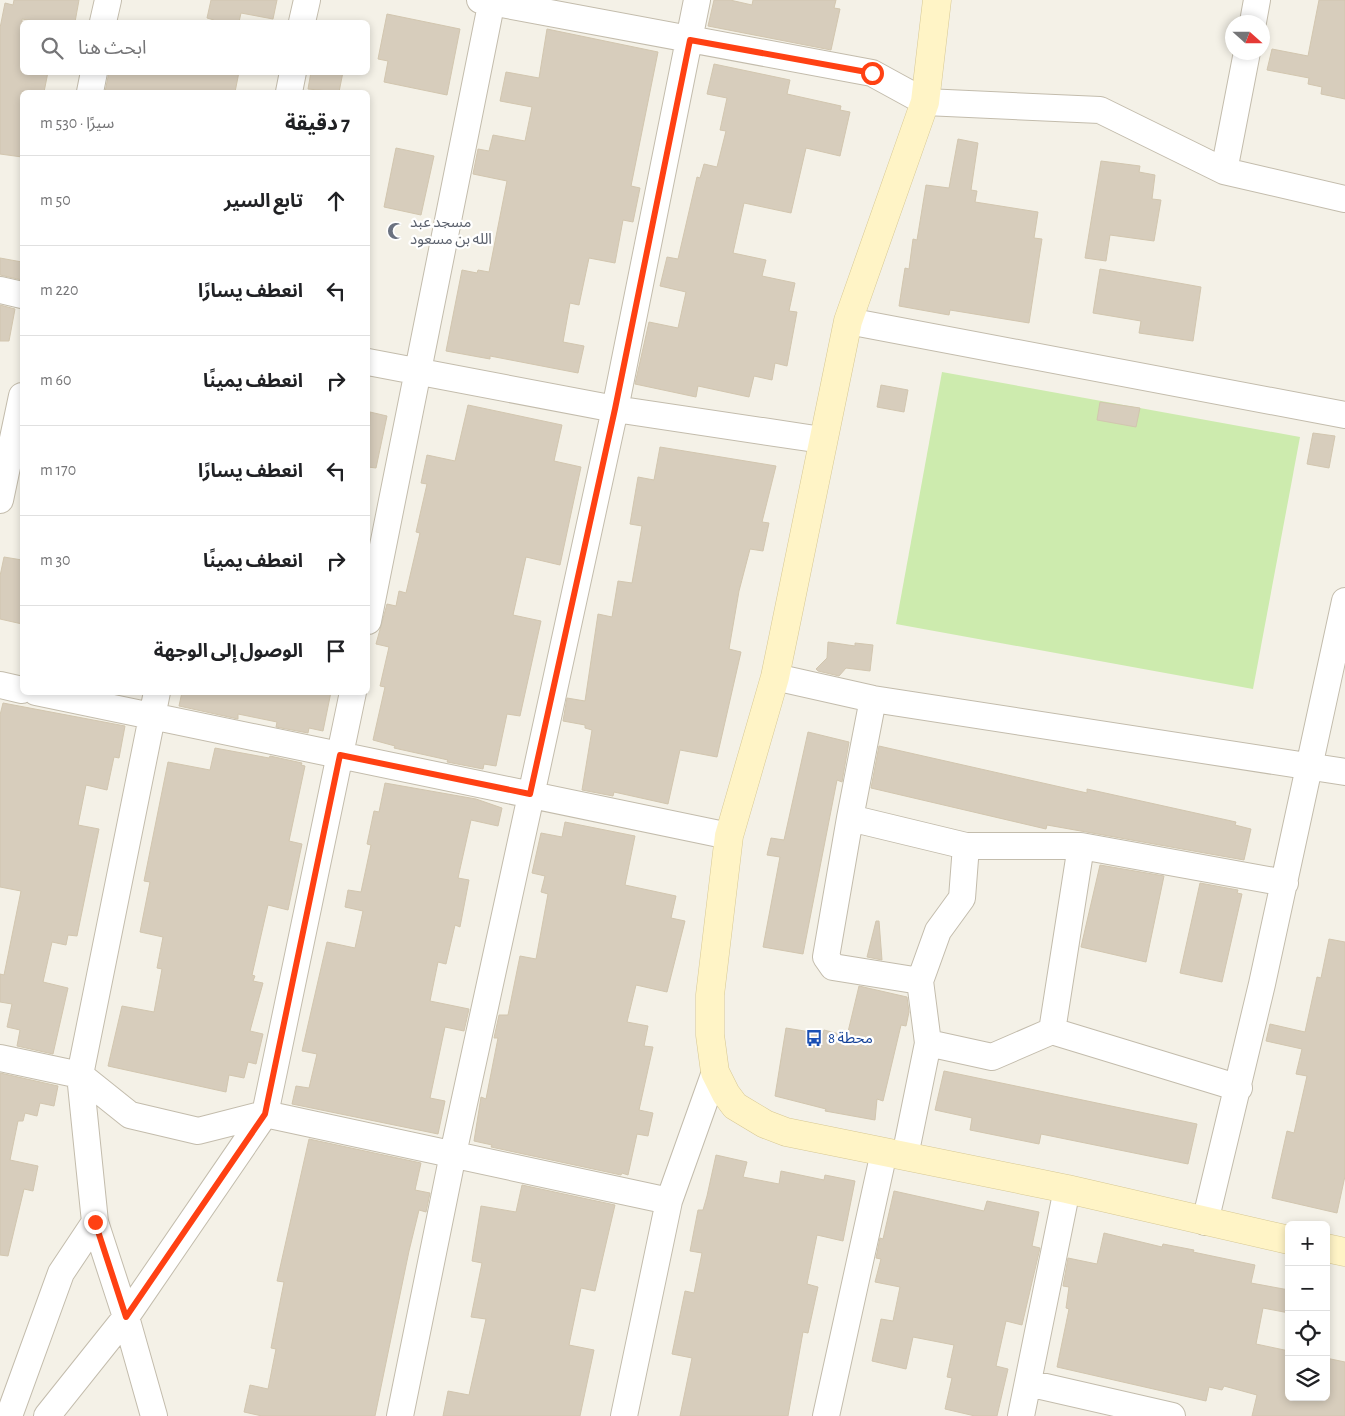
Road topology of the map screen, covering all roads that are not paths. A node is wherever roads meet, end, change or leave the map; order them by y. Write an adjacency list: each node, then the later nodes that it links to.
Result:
1 (108, 0): 8 (street)
2 (307, 0): 9 (street)
3 (697, 0): 10 (street)
4 (937, 0): 16 (street)
5 (1257, 0): 7 (street)
6 (488, 1): 10 (street); 23 (street)
7 (1254, 15)
8 (103, 20)
9 (302, 20)
10 (690, 40): 16 (street); 25 (street)
11 (1245, 60): 17 (street)
12 (93, 75): 14 (street)
13 (292, 75): 15 (street)
14 (90, 90)
15 (289, 90)
16 (925, 102): 17 (street); 21 (street)
17 (1224, 171): 18 (street)
18 (1345, 199)
19 (0, 290): 20 (street)
20 (20, 295)
21 (848, 321): 26 (street); 27 (street)
22 (370, 362): 23 (street)
23 (418, 372): 25 (street); 30 (street)
24 (20, 405): 28 (street)
25 (615, 409): 27 (street); 41 (street)
26 (1345, 415)
27 (822, 440): 31 (street)
28 (0, 500)
29 (1345, 601): 39 (street)
30 (370, 611)
31 (774, 677): 36 (street); 43 (street)
32 (0, 685): 33 (street)
33 (20, 690)
34 (63, 695): 37 (street)
35 (352, 695): 38 (street)
36 (873, 698): 39 (street); 42 (street)
37 (155, 705): 38 (street); 52 (street)
38 (340, 755): 41 (street); 54 (street)
39 (1310, 767): 40 (street); 46 (street)
40 (1345, 772)
41 (530, 794): 43 (street); 55 (street)
42 (850, 818): 44 (street); 47 (street)
43 (729, 836): 51 (street)
44 (966, 846): 45 (street); 47 (street)
45 (1081, 846): 46 (street); 48 (street)
46 (1285, 883): 53 (street)
47 (920, 981): 49 (street)
48 (1052, 1031): 49 (street); 53 (street)
49 (928, 1043): 56 (street)
50 (0, 1058): 52 (street)
51 (715, 1072): 56 (street); 58 (street)
52 (80, 1075): 54 (street); 59 (street)
53 (1239, 1088): 60 (street)
54 (265, 1114): 55 (street); 64 (street)
55 (453, 1154): 58 (street); 69 (street)
56 (895, 1154): 57 (street); 71 (street)
57 (1067, 1189): 60 (street); 65 (street)
58 (669, 1201): 70 (street)
59 (95, 1222): 64 (street); 66 (street)
60 (1205, 1222): 61 (street)
61 (1285, 1239)
62 (1330, 1249): 63 (street)
63 (1345, 1252)
64 (126, 1317): 67 (street); 68 (street)
65 (1028, 1383): 72 (street); 73 (street)
66 (9, 1416)
67 (47, 1416)
68 (154, 1416)
69 (400, 1416)
70 (624, 1416)
71 (826, 1416)
72 (1021, 1416)
73 (1172, 1416)

